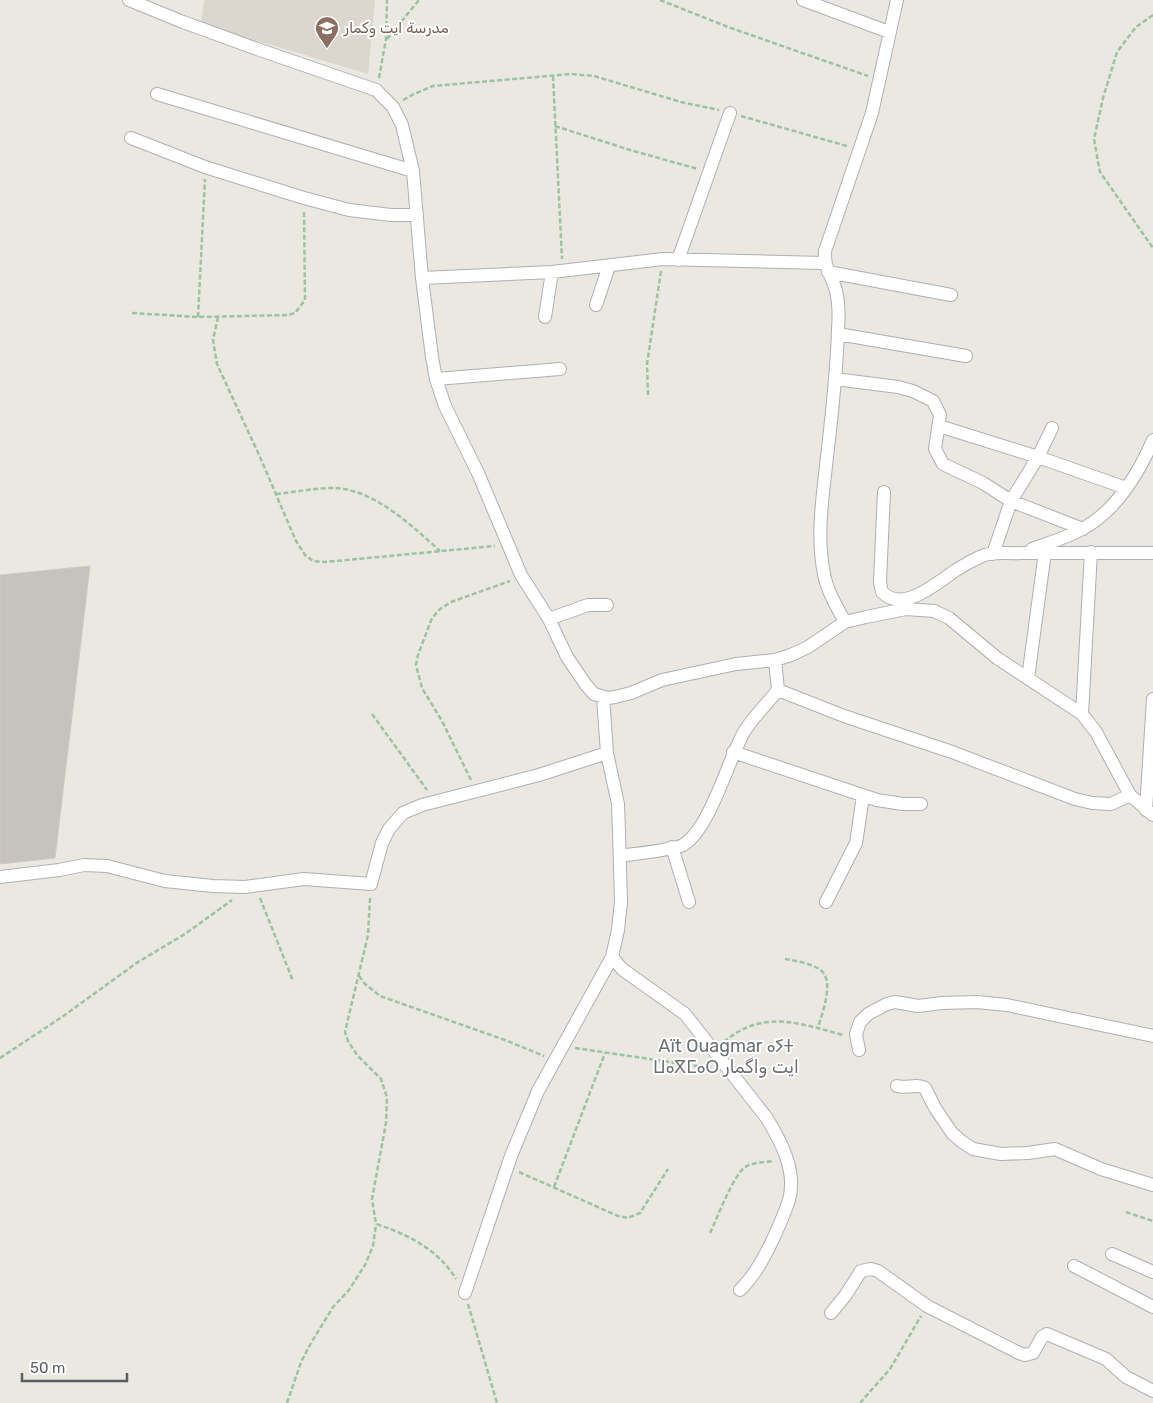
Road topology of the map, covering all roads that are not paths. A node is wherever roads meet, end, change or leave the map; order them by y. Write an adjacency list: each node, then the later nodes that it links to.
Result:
1 (130, 0): 8 (street)
2 (803, 0): 4 (street)
3 (897, 0): 4 (street)
4 (889, 32): 12 (street)
5 (157, 94): 8 (street)
6 (730, 113): 10 (street)
7 (131, 138): 9 (street)
8 (412, 170): 9 (street)
9 (417, 215): 14 (street)
10 (678, 260): 11 (street); 12 (street)
11 (609, 266): 13 (street); 16 (street)
12 (826, 267): 15 (street); 18 (street)
13 (558, 271): 14 (street); 17 (street)
14 (422, 278): 21 (street)
15 (951, 295)
16 (596, 304)
17 (546, 317)
18 (838, 334): 19 (street); 22 (street)
19 (966, 356)
20 (560, 369): 21 (street)
21 (436, 379): 37 (street)
22 (835, 379): 23 (street); 38 (street)
23 (939, 426): 26 (street); 29 (street)
24 (1052, 428): 26 (street)
25 (1153, 440): 27 (street)
26 (1038, 457): 27 (street); 29 (street)
27 (1126, 488): 30 (street)
28 (884, 492): 34 (street)
29 (1011, 501): 30 (street); 34 (street)
30 (1083, 529): 35 (street)
31 (1045, 552): 32 (street); 35 (street); 40 (street)
32 (1091, 552): 33 (street); 44 (street)
33 (1153, 553)
34 (994, 554): 35 (street)
35 (1020, 554)
36 (607, 605): 37 (street)
37 (549, 619): 42 (street)
38 (845, 622): 39 (street); 40 (street)
39 (774, 660): 41 (street); 42 (street)
40 (1028, 678): 44 (street)
41 (778, 690): 45 (street); 47 (street)
42 (603, 697): 46 (street)
43 (1153, 700): 50 (street)
44 (1082, 714): 47 (street)
45 (733, 752): 48 (street); 51 (street)
46 (607, 753): 52 (street); 53 (street)
47 (1130, 795): 50 (street)
48 (863, 796): 49 (street); 55 (street)
49 (920, 804)
50 (1150, 812)
51 (672, 847): 52 (street); 54 (street)
52 (620, 856): 56 (street)
53 (0, 877)
54 (689, 902)
55 (826, 902)
56 (612, 957): 64 (street); 65 (street)
57 (1153, 1036): 58 (street)
58 (858, 1045)
59 (897, 1086): 60 (street)
60 (1153, 1185)
61 (1112, 1254): 63 (street)
62 (1074, 1266): 66 (street)
63 (1153, 1272)
64 (740, 1290)
65 (465, 1293)
66 (1153, 1306)
67 (831, 1313): 68 (street)
68 (1153, 1391)

